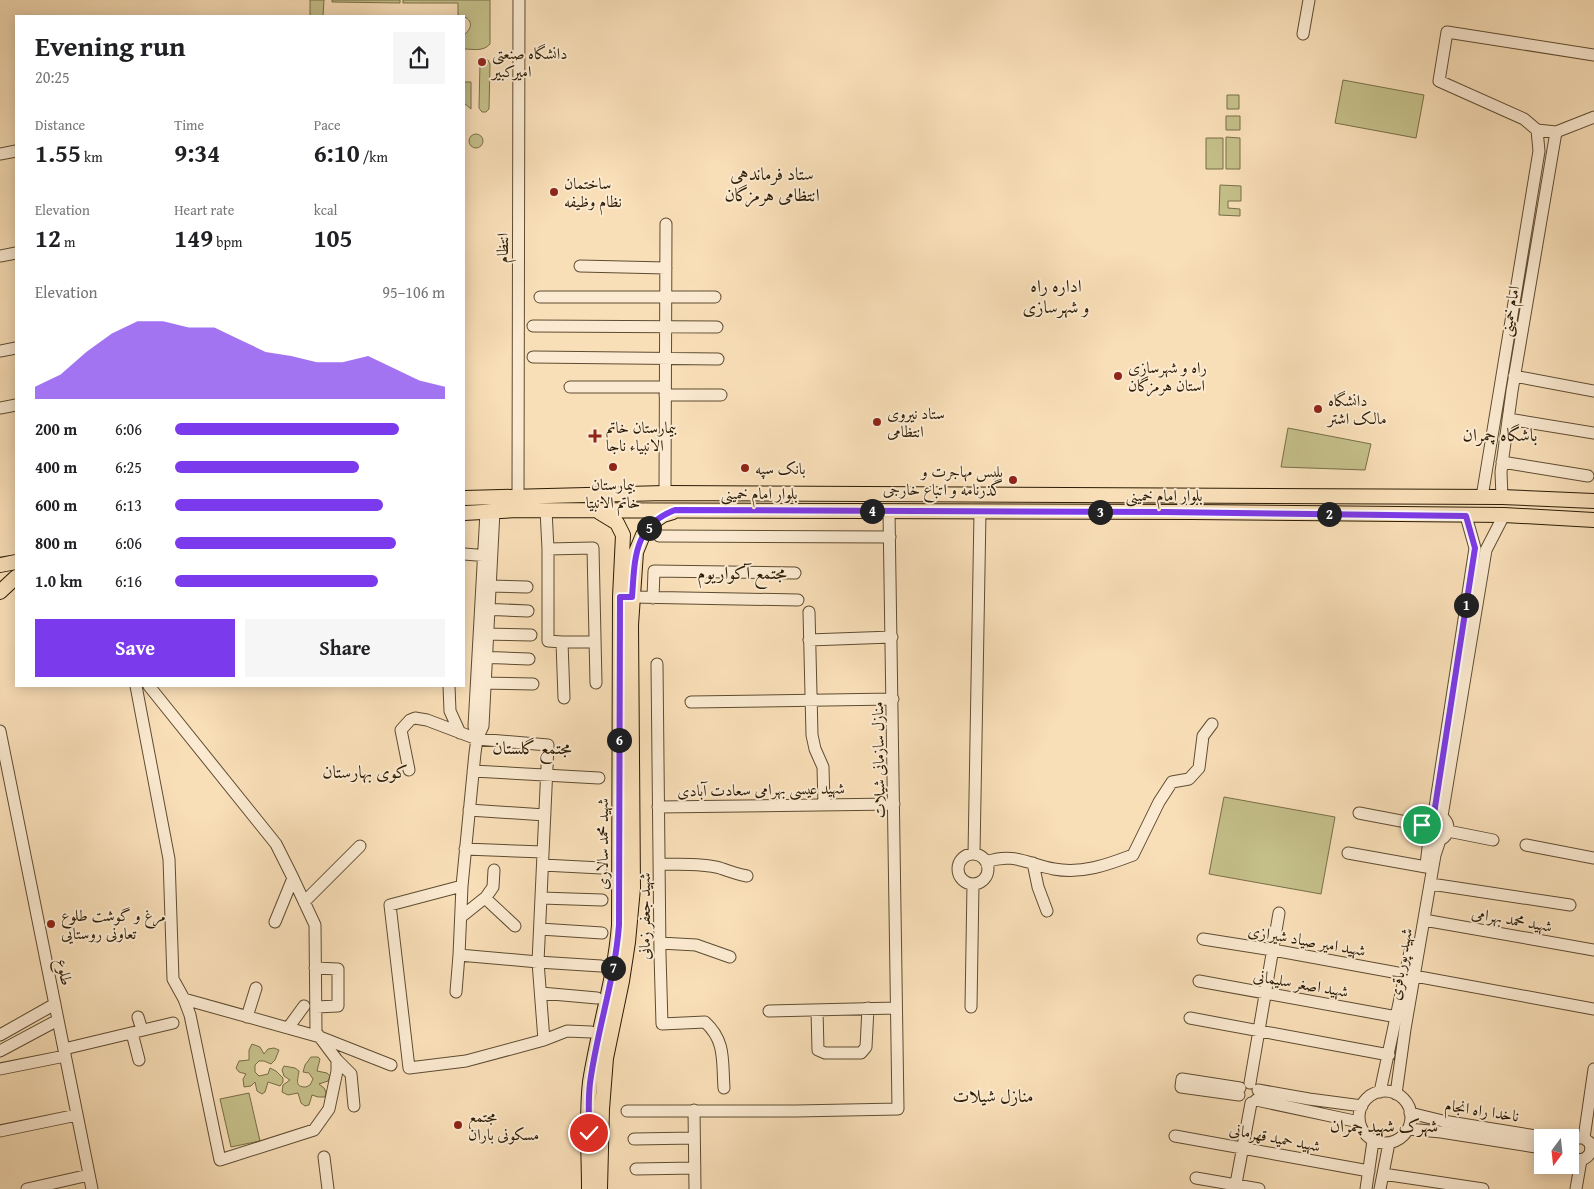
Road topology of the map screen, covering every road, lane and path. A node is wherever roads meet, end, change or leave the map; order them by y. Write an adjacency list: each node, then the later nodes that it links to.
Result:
1 (519, 0): 48 (street, انتظام)
2 (1309, 0): 3 (street)
3 (1303, 34)
4 (1594, 55): 6 (street)
5 (1594, 117): 7 (street)
6 (1537, 130): 7 (street); 10 (street)
7 (1556, 132): 11 (street, امام خمینی)
8 (15, 151): 9 (street)
9 (0, 154)
10 (1532, 190): 11 (street); 13 (street)
11 (1545, 192): 14 (street, امام خمینی)
12 (666, 224): 18 (street)
13 (1524, 238): 14 (street); 19 (street)
14 (1537, 240): 20 (street, امام خمینی)
15 (15, 253): 16 (street)
16 (0, 256)
17 (580, 266): 18 (street)
18 (666, 268): 21 (street)
19 (1517, 287): 20 (street); 27 (street)
20 (1529, 289): 27 (street, امام خمینی)
21 (666, 296): 22 (street); 23 (street); 25 (street)
22 (540, 297)
23 (715, 297)
24 (533, 326): 25 (street)
25 (666, 326): 26 (street); 31 (street)
26 (717, 327)
27 (1515, 340): 33 (street, امام خمینی); 35 (street)
28 (15, 348): 29 (street)
29 (0, 351)
30 (533, 357): 31 (street)
31 (666, 358): 32 (street); 36 (street)
32 (718, 359)
33 (1514, 376): 35 (street, امام خمینی); 37 (street)
34 (570, 387): 36 (street)
35 (1507, 387): 41 (street, امام خمینی); 43 (street)
36 (665, 391): 38 (street); 47 (street)
37 (1594, 391)
38 (721, 395)
39 (15, 405): 40 (street)
40 (0, 408)
41 (1508, 419): 42 (street); 44 (street, امام خمینی)
42 (1594, 433)
43 (1491, 448): 44 (street); 50 (street)
44 (1504, 449): 45 (street, امام خمینی)
45 (1502, 462): 46 (street); 51 (street, امام خمینی)
46 (1588, 476)
47 (665, 493): 48 (main road, بلوار امام خمینی); 49 (main road, بلوار امام خمینی)
48 (518, 495): 52 (main road, بلوار امام خمینی)
49 (1191, 495): 50 (main road, بلوار امام خمینی); 60 (main road)
50 (1482, 496): 51 (main road, بلوار امام خمینی)
51 (1502, 497): 53 (main road, بلوار امام خمینی)
52 (465, 498)
53 (1594, 501)
54 (546, 510): 55 (main road, بلوار امام خمینی); 57 (main road, بلوار امام خمینی); 67 (street)
55 (596, 510): 56 (main road, بلوار امام خمینی); 82 (main road, شهید محمد سالاری)
56 (675, 510): 58 (main road, بلوار امام خمینی); 82 (main road)
57 (490, 511): 61 (main road, بلوار امام خمینی); 69 (street)
58 (889, 512): 59 (main road, بلوار امام خمینی); 66 (street, منازل سازمانی شیلات)
59 (980, 512): 60 (main road, بلوار امام خمینی); 130 (street)
60 (1192, 512): 62 (main road, بلوار امام خمینی)
61 (465, 513)
62 (1466, 516): 63 (main road, بلوار امام خمینی); 80 (street)
63 (1504, 516): 64 (main road, بلوار امام خمینی); 80 (street)
64 (1594, 520)
65 (659, 536): 66 (street)
66 (890, 537): 90 (street, منازل سازمانی شیلات)
67 (548, 549): 92 (street); 93 (street)
68 (465, 554): 69 (street)
69 (487, 556): 78 (street); 85 (street)
70 (0, 561): 71 (main road)
71 (15, 561)
72 (15, 561): 73 (main road)
73 (0, 565)
74 (795, 573): 83 (street)
75 (15, 577): 77 (main road)
76 (15, 578): 81 (main road)
77 (0, 580)
78 (489, 586): 79 (street); 85 (street)
79 (527, 587)
80 (1474, 590): 121 (street)
81 (0, 592)
82 (626, 597): 83 (street); 234 (main road, شهید محمد سالاری); 244 (main road)
83 (653, 598): 84 (street)
84 (798, 600)
85 (484, 609): 86 (street); 88 (street)
86 (528, 611)
87 (809, 612): 91 (street)
88 (483, 634): 89 (street); 94 (street)
89 (530, 635)
90 (892, 637): 91 (street); 104 (street, منازل سازمانی شیلات)
91 (810, 640): 105 (street)
92 (562, 642): 93 (street); 103 (street)
93 (595, 642): 99 (street)
94 (482, 657): 95 (street); 97 (street)
95 (529, 659)
96 (657, 664): 117 (street, شهید جعفر زمانی)
97 (480, 683): 98 (street); 110 (street)
98 (533, 684)
99 (596, 684)
100 (136, 687): 173 (street)
101 (150, 687): 140 (street)
102 (449, 687): 109 (street)
103 (564, 698)
104 (893, 699): 105 (street); 115 (street, منازل سازمانی شیلات)
105 (811, 701): 106 (street); 116 (street)
106 (691, 702)
107 (1212, 724): 133 (street)
108 (0, 731): 174 (street, طلوع)
109 (460, 733): 110 (street); 111 (street)
110 (477, 739): 112 (street); 113 (street)
111 (409, 770)
112 (473, 771): 113 (street); 118 (street)
113 (547, 776): 114 (street); 120 (street)
114 (599, 778)
115 (894, 804): 116 (street, شهید عیسی بهرامی سعادت آبادی); 179 (street, منازل سازمانی شیلات)
116 (824, 805): 117 (street, شهید عیسی بهرامی سعادت آبادی)
117 (658, 807): 134 (street, شهید جعفر زمانی)
118 (469, 810): 120 (street); 127 (street)
119 (1359, 814): 122 (street)
120 (545, 815): 128 (street)
121 (1438, 815): 122 (street); 123 (street)
122 (1422, 825): 123 (street)
123 (1439, 837): 124 (street); 136 (street, شهید پورباقری); 142 (street, شهید پورباقری)
124 (1493, 840)
125 (360, 846): 147 (street)
126 (1526, 846): 131 (street)
127 (465, 849): 128 (street); 143 (street)
128 (544, 852): 135 (street)
129 (1348, 853): 136 (street)
130 (974, 854): 132 (street); 141 (street)
131 (1594, 858)
132 (986, 862): 133 (street); 141 (street)
133 (1034, 863): 149 (street)
134 (660, 864): 139 (street); 158 (street, شهید جعفر زمانی)
135 (543, 865): 137 (street); 145 (street)
136 (1426, 867): 166 (street, شهید پورباقری)
137 (601, 868)
138 (494, 870): 144 (street)
139 (747, 876)
140 (293, 878): 147 (street); 153 (street)
141 (973, 884): 177 (street)
142 (1431, 884): 148 (street); 152 (street, شهید پورباقری)
143 (462, 886): 151 (street); 195 (street)
144 (485, 898): 151 (street); 154 (street)
145 (541, 898): 146 (street); 155 (street)
146 (602, 900)
147 (304, 902): 165 (street)
148 (1570, 905)
149 (1047, 911)
150 (1279, 913): 159 (street)
151 (461, 917): 161 (street)
152 (1424, 920): 160 (street, شهید محمد بهرامی); 166 (street, شهید پورباقری)
153 (275, 922)
154 (515, 926)
155 (540, 929): 156 (street); 163 (street)
156 (602, 933)
157 (1203, 939): 159 (street, شهید امیر صیاد شیرازی)
158 (660, 943): 162 (street); 204 (street, شهید جعفر زمانی)
159 (1273, 950): 166 (street, شهید امیر صیاد شیرازی); 171 (street)
160 (1594, 950)
161 (460, 955): 163 (street); 169 (street)
162 (730, 956)
163 (538, 962): 164 (street); 170 (street)
164 (601, 966)
165 (315, 968): 176 (street); 176 (street)
166 (1410, 976): 180 (street, شهید امیر صیاد شیرازی); 188 (street, شهید پورباقری)
167 (1199, 981): 171 (street, شهید اصغر سلیمانی)
168 (256, 988): 184 (street)
169 (456, 992)
170 (541, 993): 172 (street); 195 (street)
171 (1265, 993): 188 (street, شهید اصغر سلیمانی); 191 (street)
172 (597, 998)
173 (184, 999): 184 (street); 200 (street)
174 (54, 1004): 186 (street, طلوع); 193 (street)
175 (304, 1006): 189 (street)
176 (316, 1007): 194 (street)
177 (971, 1007)
178 (868, 1008): 179 (street); 181 (street); 181 (street)
179 (896, 1008): 212 (street, منازل سازمانی شیلات)
180 (1594, 1009)
181 (817, 1010): 182 (street)
182 (769, 1011)
183 (138, 1017): 190 (street)
184 (247, 1017): 189 (street)
185 (1190, 1018): 191 (street)
186 (58, 1020): 196 (street); 197 (street, طلوع)
187 (173, 1023): 190 (street)
188 (1399, 1024): 198 (street, شهید پورباقری); 207 (street, شهید پورباقری)
189 (288, 1028): 194 (street)
190 (137, 1031): 197 (street); 199 (street)
191 (1259, 1031): 198 (street); 206 (street)
192 (591, 1032): 195 (street)
193 (0, 1035)
194 (320, 1037): 200 (street); 201 (street)
195 (544, 1040)
196 (0, 1051)
197 (64, 1052): 202 (street); 214 (street, طلوع)
198 (1389, 1056): 205 (street, شهید پورباقری)
199 (139, 1060)
200 (337, 1060): 209 (street)
201 (391, 1065)
202 (0, 1069)
203 (1594, 1069): 225 (street)
204 (724, 1088)
205 (1380, 1092): 207 (street); 210 (street)
206 (1249, 1093): 208 (street); 228 (street)
207 (1396, 1094): 213 (street)
208 (1307, 1104): 210 (street); 215 (street)
209 (354, 1106)
210 (1362, 1106): 215 (street)
211 (627, 1110): 212 (street)
212 (694, 1110): 220 (street)
213 (1410, 1113): 216 (street); 218 (street, ناخدا راه انجام)
214 (77, 1115): 217 (street); 236 (street, طلوع)
215 (1359, 1122): 224 (street)
216 (1408, 1129): 218 (street, ناخدا راه انجام); 226 (street)
217 (0, 1131)
218 (1474, 1131): 222 (street, ناخدا راه انجام)
219 (1176, 1136): 228 (street, شهید حمید قهرمانی)
220 (694, 1138): 221 (street); 231 (street)
221 (634, 1139)
222 (1520, 1139): 223 (street, ناخدا راه انجام); 227 (street, ناخدا راه انجام)
223 (1534, 1139)
224 (1374, 1141): 226 (street); 233 (street)
225 (1580, 1142): 230 (street)
226 (1389, 1143): 235 (street)
227 (1534, 1145)
228 (1243, 1147): 233 (street, شهید حمید قهرمانی); 238 (street)
229 (324, 1156): 241 (street)
230 (1588, 1159): 250 (street)
231 (695, 1168): 232 (street); 245 (street)
232 (636, 1169)
233 (1369, 1171): 247 (street)
234 (589, 1172): 242 (street); 243 (main road, شهید محمد سالاری)
235 (1383, 1174): 248 (street); 249 (street)
236 (89, 1175): 239 (street); 240 (street, طلوع)
237 (1196, 1178): 238 (street)
238 (1235, 1187): 246 (street)
239 (27, 1189)
240 (92, 1189)
241 (328, 1189)
242 (582, 1189)
243 (589, 1189)
244 (600, 1189)
245 (695, 1189)
246 (1259, 1189)
247 (1366, 1189)
248 (1380, 1189)
249 (1483, 1189)
250 (1576, 1189)

